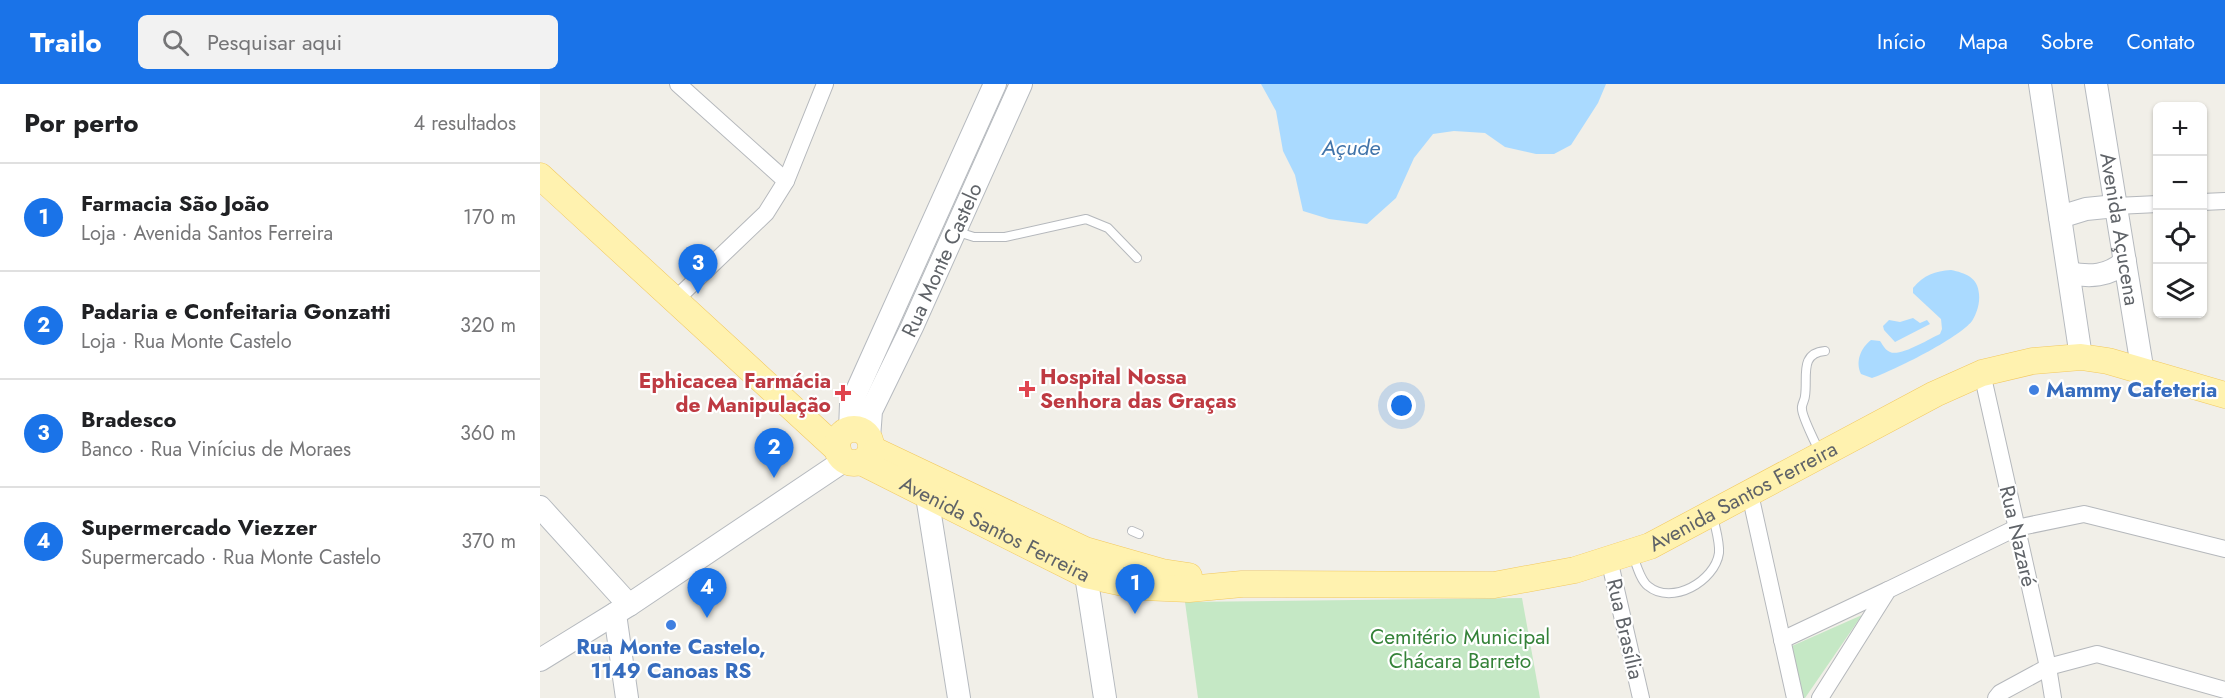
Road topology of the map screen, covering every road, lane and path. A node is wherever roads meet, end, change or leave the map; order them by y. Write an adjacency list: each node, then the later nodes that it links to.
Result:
1 (678, 84): 8 (street)
2 (825, 84): 8 (street)
3 (995, 84): 24 (street, Rua Monte Castelo)
4 (2040, 84): 13 (street)
5 (2096, 84): 12 (street, Avenida Açucena)
6 (1013, 86): 14 (street, Rua Monte Castelo)
7 (540, 176): 18 (main road, Avenida Santos Ferreira)
8 (786, 181): 18 (street)
9 (2225, 201): 10 (street)
10 (2207, 202)
11 (2153, 204): 12 (street)
12 (2116, 206): 13 (street); 16 (street, Avenida Açucena)
13 (2060, 217): 17 (street)
14 (955, 231): 15 (lane); 24 (street, Rua Monte Castelo)
15 (1137, 258)
16 (2125, 261): 17 (street); 22 (street, Avenida Açucena)
17 (2069, 273): 20 (street)
18 (675, 300): 24 (main road, Avenida Santos Ferreira)
19 (1825, 351): 25 (lane)
20 (2081, 357): 21 (main road, Avenida Santos Ferreira); 22 (main road, Avenida Santos Ferreira)
21 (1982, 373): 25 (main road, Avenida Santos Ferreira); 30 (street, Rua Nazaré)
22 (2144, 373): 23 (main road, Avenida Santos Ferreira)
23 (2225, 395)
24 (854, 446): 27 (main road, Avenida Santos Ferreira); 32 (main road, Avenida Santos Ferreira); 37 (street)
25 (1821, 456): 26 (main road, Avenida Santos Ferreira)
26 (1750, 494): 29 (main road, Avenida Santos Ferreira); 38 (street)
27 (927, 496): 34 (main road, Avenida Santos Ferreira); 43 (street)
28 (540, 507): 37 (street)
29 (1712, 514): 33 (main road, Avenida Santos Ferreira); 33 (lane)
30 (2016, 528): 31 (street); 36 (street); 40 (street, Rua Nazaré)
31 (2225, 549)
32 (1085, 550): 34 (street); 35 (main road, Avenida Santos Ferreira)
33 (1620, 556): 35 (main road, Avenida Santos Ferreira); 45 (street, Rua Brasília)
34 (1086, 575): 35 (main road, Avenida Santos Ferreira); 44 (street)
35 (1242, 584)
36 (1888, 590): 38 (street); 47 (street)
37 (622, 610): 39 (street); 42 (street)
38 (1782, 640): 46 (street)
39 (540, 660)
40 (2048, 667): 41 (street); 48 (street); 49 (street, Rua Nazaré)
41 (2225, 690)
42 (627, 698)
43 (959, 698)
44 (1106, 698)
45 (1641, 698)
46 (1795, 698)
47 (1820, 698)
48 (1996, 698)
49 (2053, 698)

